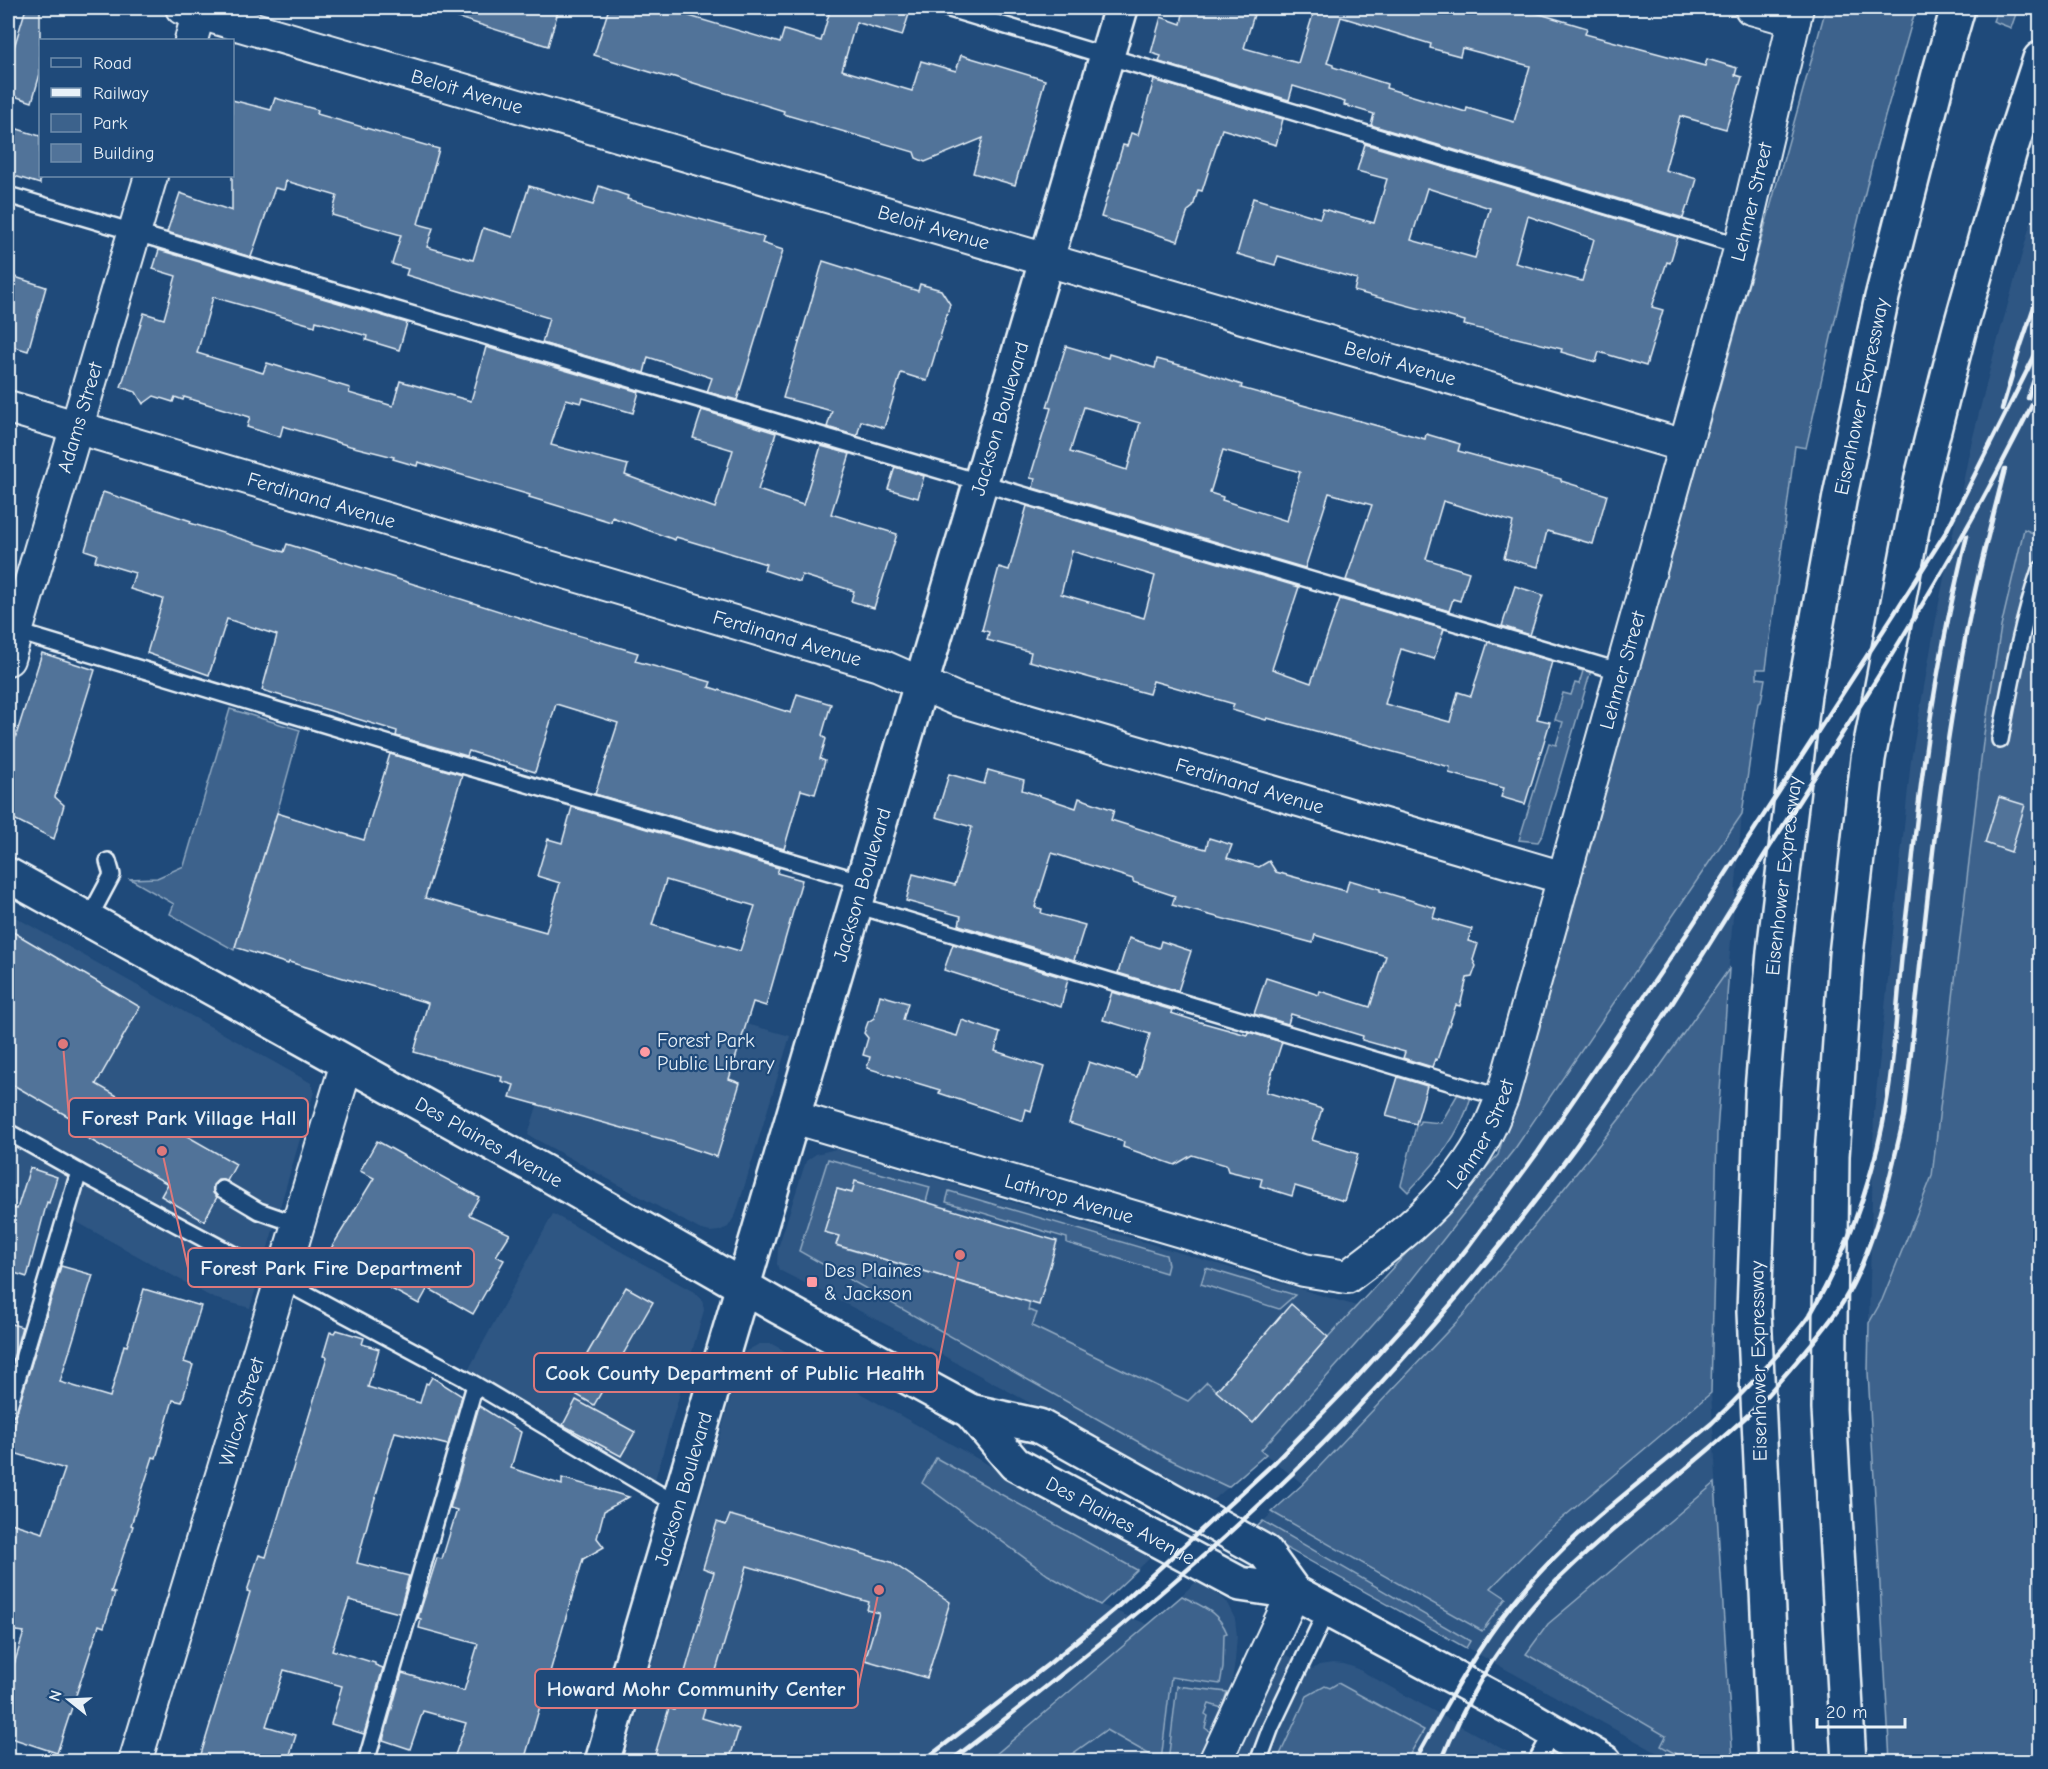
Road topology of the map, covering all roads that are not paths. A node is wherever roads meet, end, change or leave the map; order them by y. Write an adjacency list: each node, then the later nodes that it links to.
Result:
1 (946, 8): 7 (lane)
2 (1121, 8): 7 (main road, Jackson Boulevard)
3 (1750, 8): 5 (street)
4 (1958, 8): 52 (main road, Eisenhower Expressway)
5 (1796, 14): 12 (street, Lehmer Street)
6 (193, 17): 13 (street, Beloit Avenue)
7 (1107, 56): 12 (lane); 13 (main road, Jackson Boulevard)
8 (2040, 58): 53 (main road)
9 (151, 177): 11 (street, Adams Street)
10 (8, 195): 11 (lane)
11 (134, 232): 15 (street, Adams Street); 17 (lane)
12 (1741, 246): 16 (street, Lehmer Street)
13 (1046, 260): 16 (street, Beloit Avenue); 17 (main road, Jackson Boulevard)
14 (8, 407): 15 (street, Ferdinand Avenue)
15 (76, 428): 19 (street, Adams Street); 21 (street, Ferdinand Avenue)
16 (1685, 446): 20 (street, Lehmer Street)
17 (981, 482): 20 (lane); 21 (main road, Jackson Boulevard)
18 (2040, 570): 22 (lane)
19 (10, 640): 26 (lane)
20 (1622, 672): 25 (street, Lehmer Street)
21 (921, 683): 25 (street, Ferdinand Avenue); 26 (main road, Jackson Boulevard)
22 (2001, 740)
23 (108, 861): 27 (lane)
24 (8, 875): 27 (main road, Des Plaines Avenue)
25 (1564, 878): 29 (street, Lehmer Street)
26 (859, 893): 29 (lane); 30 (main road, Jackson Boulevard)
27 (88, 920): 28 (main road, Des Plaines Avenue)
28 (347, 1063): 34 (street, Wilcox Street); 37 (main road, Des Plaines Avenue)
29 (1502, 1098): 35 (street, Lehmer Street)
30 (793, 1117): 35 (street, Lathrop Avenue); 37 (main road, Jackson Boulevard)
31 (8, 1132): 32 (lane)
32 (79, 1172): 36 (lane); 39 (lane)
33 (222, 1189): 34 (lane)
34 (299, 1225): 36 (street, Wilcox Street)
35 (1347, 1277)
36 (281, 1281): 38 (lane); 45 (street, Wilcox Street)
37 (743, 1286): 40 (main road, Des Plaines Avenue); 41 (main road, Jackson Boulevard)
38 (475, 1385): 41 (lane); 46 (lane)
39 (8, 1409)
40 (970, 1411): 42 (main road, Des Plaines Avenue); 42 (main road, Des Plaines Avenue)
41 (678, 1505): 47 (main road, Jackson Boulevard)
42 (1294, 1592): 43 (main road, Des Plaines Avenue); 48 (street)
43 (1328, 1610): 44 (main road, Des Plaines Avenue); 49 (lane)
44 (1553, 1732): 50 (lane); 51 (main road, Des Plaines Avenue)
45 (135, 1761)
46 (366, 1761)
47 (602, 1761)
48 (1215, 1761)
49 (1258, 1761)
50 (1536, 1761)
51 (1605, 1761)
52 (1775, 1761)
53 (1849, 1761)

